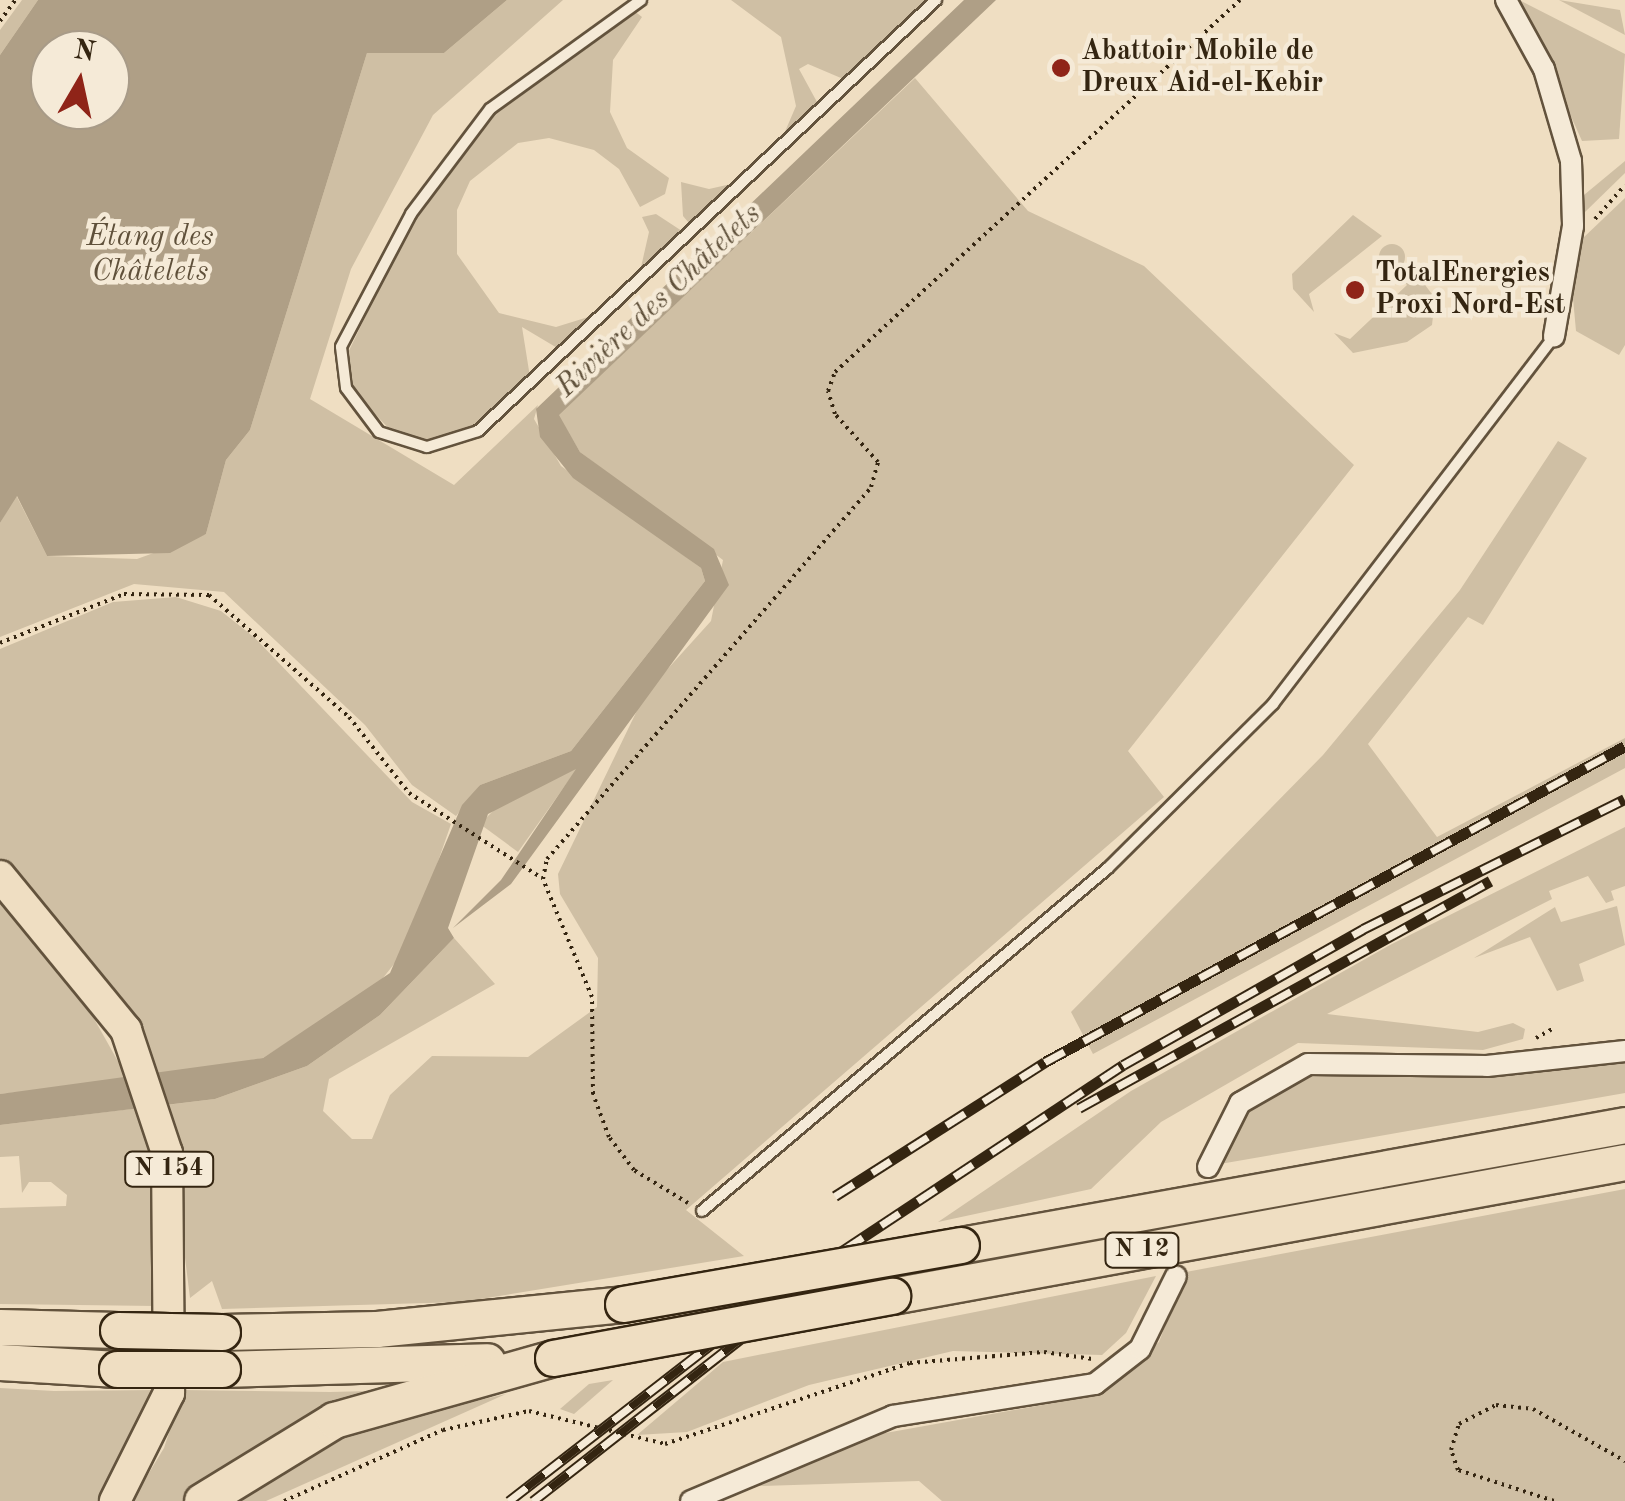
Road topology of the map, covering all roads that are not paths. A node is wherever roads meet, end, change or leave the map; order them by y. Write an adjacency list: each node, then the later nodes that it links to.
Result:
1 (641, 0): 2 (lane)
2 (936, 0)
3 (1506, 0): 4 (street)
4 (1554, 336): 12 (lane)
5 (0, 876): 17 (main road, N 154)
6 (1625, 1051): 11 (street)
7 (1625, 1114): 9 (highway)
8 (1625, 1126): 9 (highway, N 12)
9 (1473, 1153): 14 (highway, N 12, bridge)
10 (1625, 1162): 15 (highway, N 12, bridge)
11 (1208, 1167)
12 (702, 1212)
13 (1176, 1276): 19 (street)
14 (0, 1327)
15 (553, 1358): 16 (highway, N 12, bridge); 18 (highway)
16 (0, 1362)
17 (115, 1501)
18 (202, 1501)
19 (691, 1501)

